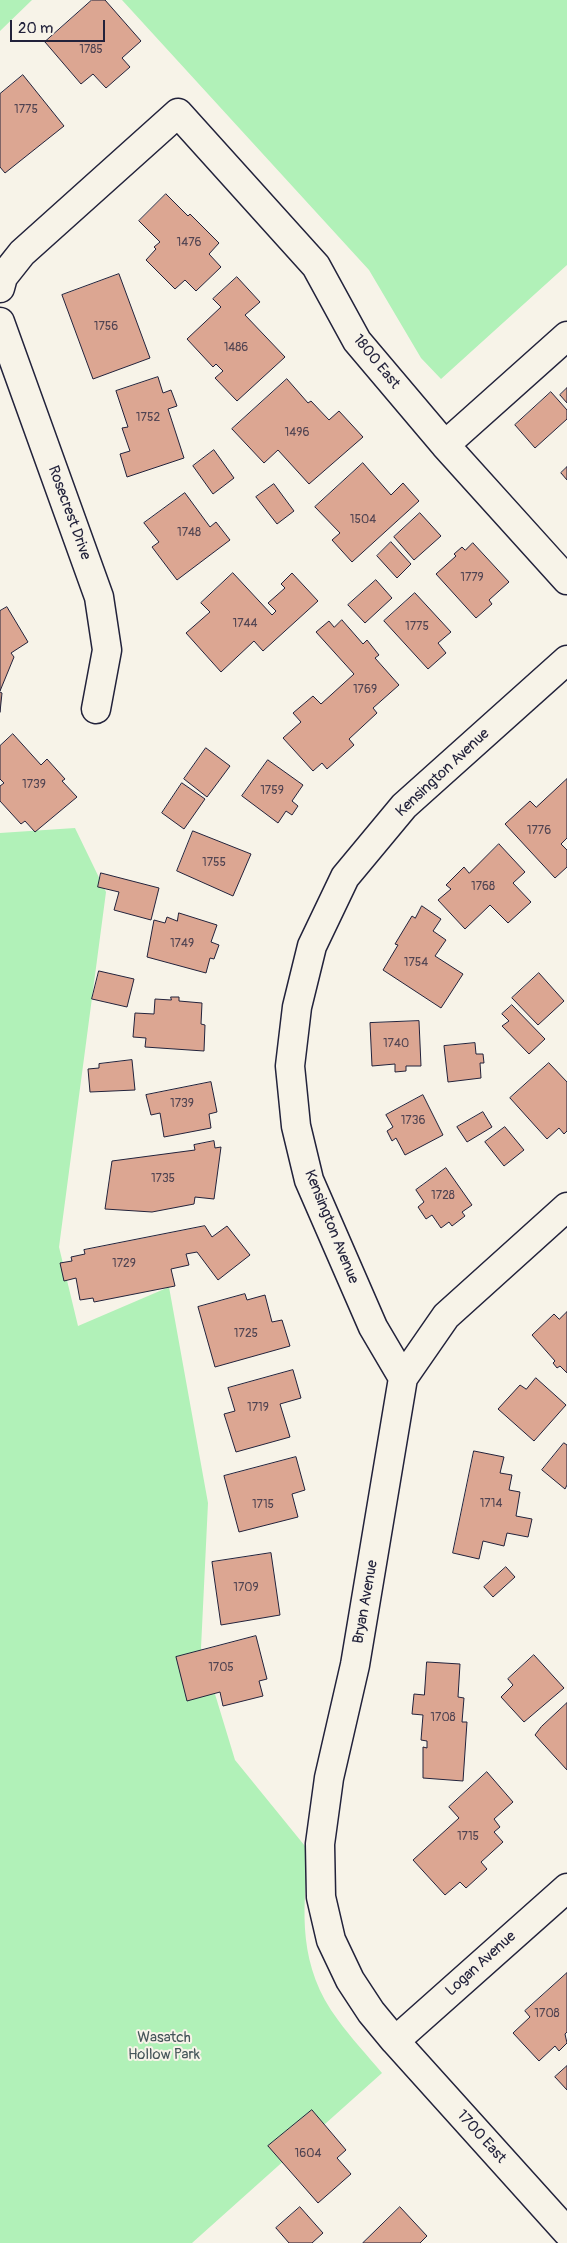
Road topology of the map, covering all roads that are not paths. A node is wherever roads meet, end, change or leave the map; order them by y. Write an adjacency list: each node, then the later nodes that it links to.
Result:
1 (0, 288): 4 (street, 1800 East)
2 (0, 322): 7 (street, Rosecrest Drive)
3 (567, 336): 4 (street)
4 (445, 446): 5 (street, 1800 East)
5 (567, 580)
6 (567, 660): 9 (street, Kensington Avenue)
7 (96, 709)
8 (567, 1207): 9 (street, Bryan Avenue)
9 (403, 1378): 11 (street, Bryan Avenue)
10 (567, 1888): 11 (street, Logan Avenue)
11 (395, 2041): 12 (street, 1700 East)
12 (567, 2232)

